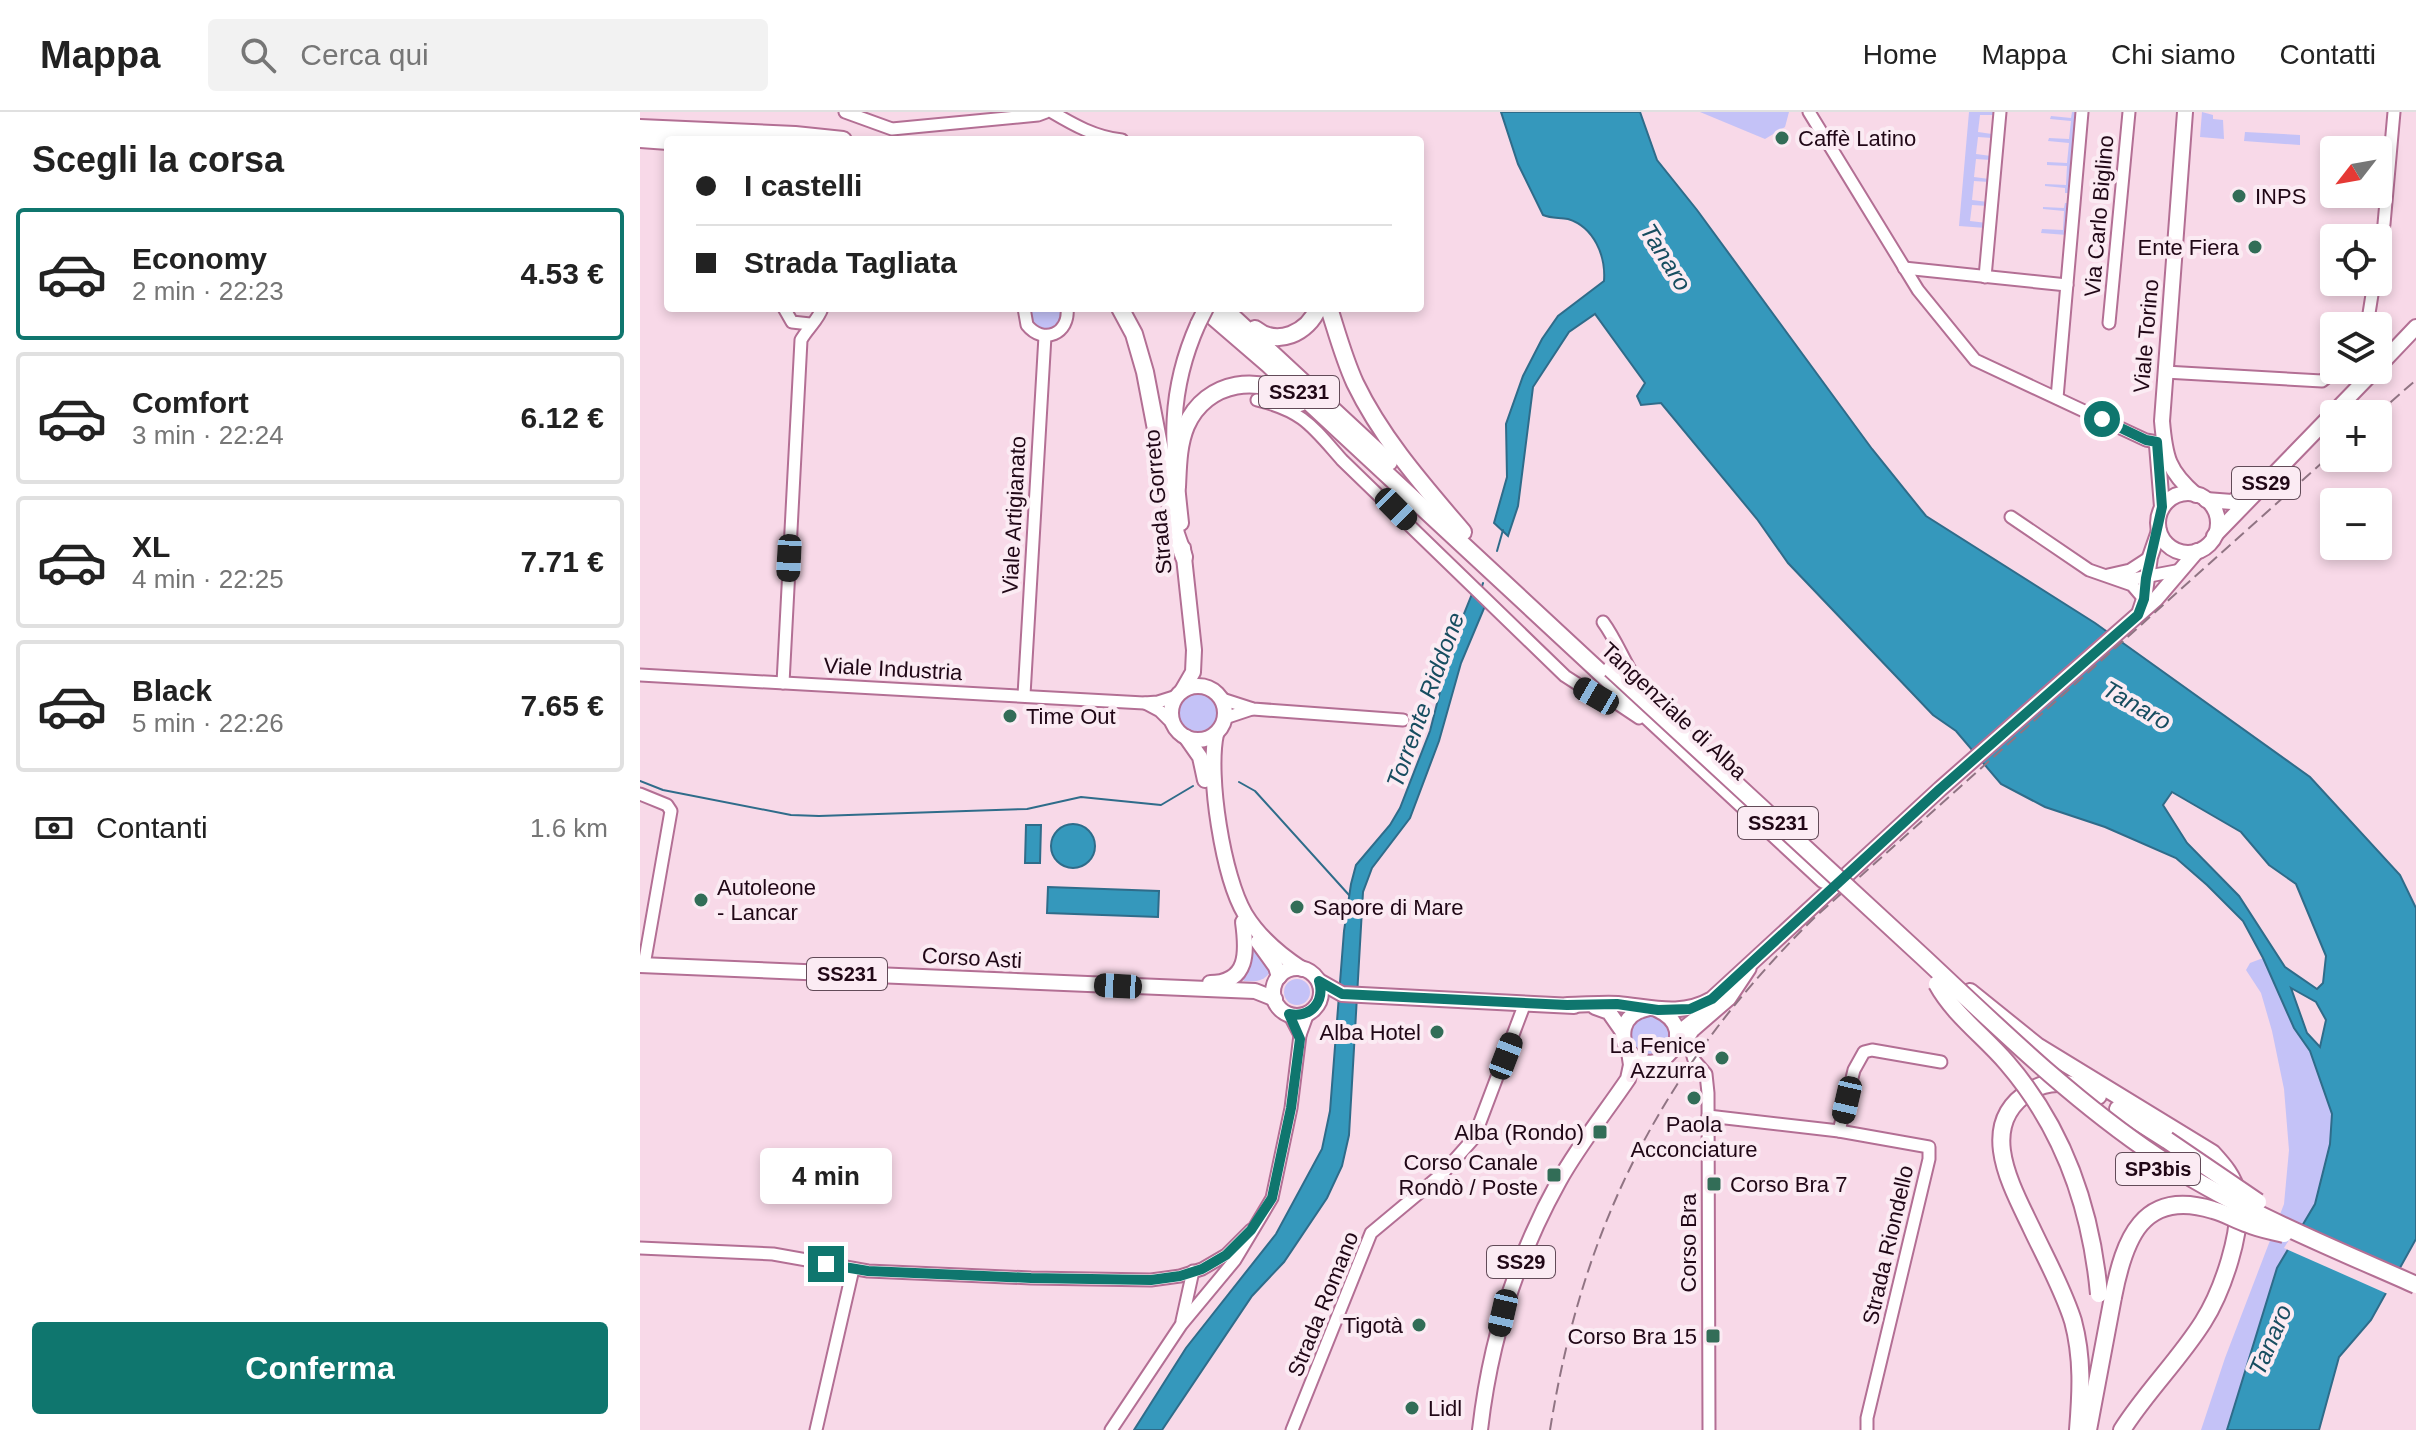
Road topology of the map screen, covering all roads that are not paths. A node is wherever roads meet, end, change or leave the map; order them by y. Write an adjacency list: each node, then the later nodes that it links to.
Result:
1 (845, 112): 2 (street)
2 (1049, 112): 11 (street)
3 (1809, 112): 15 (street)
4 (2000, 112): 16 (street)
5 (2129, 112): 29 (street, Via Carlo Biglino)
6 (2185, 112): 35 (main road, Viale Torino)
7 (2394, 112): 14 (street)
8 (2082, 117): 17 (street)
9 (640, 128): 10 (highway)
10 (805, 136)
11 (1101, 136)
12 (640, 139): 13 (highway)
13 (664, 141)
14 (2384, 224)
15 (1904, 268): 16 (street); 38 (street)
16 (1985, 277): 17 (street)
17 (2067, 285): 38 (street)
18 (786, 312): 28 (street)
19 (820, 312): 30 (street)
20 (1025, 312): 32 (street)
21 (1067, 312): 32 (street)
22 (1122, 312): 52 (highway)
23 (1227, 312): 49 (highway, Tangenziale di Alba / SS231)
24 (1229, 312): 25 (highway)
25 (1316, 312)
26 (1330, 312): 49 (highway)
27 (1202, 313): 43 (highway, Tangenziale di Alba / SS231); 44 (main road, Strada Gorreto)
28 (792, 322): 30 (street); 33 (street)
29 (2109, 323)
30 (810, 324): 33 (street)
31 (2416, 327): 34 (main road, SS29)
32 (1045, 336): 66 (street, Viale Artigianato)
33 (801, 340): 64 (street)
34 (2392, 353)
35 (2165, 372): 36 (street); 40 (main road, Viale Torino)
36 (2320, 381)
37 (2362, 384): 41 (main road, SS29)
38 (2057, 398): 42 (street)
39 (1257, 400): 77 (street)
40 (2162, 421): 42 (main road, Viale Torino); 45 (main road, Viale Torino)
41 (2317, 430): 45 (main road); 50 (main road, SS29)
42 (2157, 442): 46 (main road, Viale Torino)
43 (1392, 480): 44 (highway); 62 (highway, Tangenziale di Alba / SS231)
44 (1177, 487): 52 (main road, Strada Gorreto)
45 (2201, 497): 46 (main road); 50 (main road)
46 (2162, 507): 48 (main road)
47 (2011, 517): 55 (street)
48 (2159, 531): 51 (main road); 53 (main road)
49 (1463, 532): 62 (highway, Tangenziale di Alba / SS231)
50 (2214, 536): 51 (main road)
51 (2197, 551): 54 (main road)
52 (1184, 557): 61 (main road, Strada Gorreto)
53 (2150, 557): 55 (street); 56 (main road)
54 (2181, 570): 56 (street); 59 (main road)
55 (2100, 575): 57 (street)
56 (2146, 578): 57 (street); 58 (main road)
57 (2123, 581): 58 (street)
58 (2144, 599): 59 (main road)
59 (2132, 620): 76 (main road)
60 (1603, 622): 76 (street)
61 (1194, 650): 65 (main road, Strada Gorreto); 67 (main road, Strada Gorreto)
62 (1608, 673): 85 (highway, Tangenziale di Alba / SS231)
63 (640, 675): 64 (street, Viale Industria)
64 (783, 683): 66 (street, Viale Industria)
65 (1179, 693): 67 (main road); 68 (street, Viale Industria); 72 (main road)
66 (1024, 695): 68 (street, Viale Industria)
67 (1218, 695): 69 (street); 70 (main road)
68 (1144, 703): 72 (street)
69 (1253, 709): 70 (street); 71 (street)
70 (1225, 718): 73 (main road)
71 (1403, 720)
72 (1174, 725): 74 (main road)
73 (1216, 734): 74 (main road); 81 (main road)
74 (1186, 737): 78 (main road)
75 (640, 794): 80 (street)
76 (1845, 876): 77 (main road)
77 (1828, 892): 79 (main road)
78 (1243, 922): 83 (main road); 86 (main road)
79 (1765, 952): 82 (main road); 93 (main road)
80 (642, 965): 86 (main road, Corso Asti / SS231)
81 (1302, 969): 83 (main road, SS231); 84 (main road)
82 (1750, 969): 96 (main road); 100 (street, Corso Bra)
83 (1277, 979): 87 (main road, SS231); 89 (main road)
84 (1319, 981): 88 (main road); 92 (main road)
85 (1941, 981): 107 (highway, Tangenziale di Alba / SP3bis, bridge); 108 (highway, Tangenziale di Alba / SP3bis, bridge); 115 (highway, SS231, bridge); 127 (highway, SS231)
86 (1055, 983): 87 (main road, Corso Asti / SS231)
87 (1255, 991): 89 (main road, SS231)
88 (1344, 994): 90 (main road); 92 (main road)
89 (1275, 999): 94 (main road, SS231)
90 (1525, 1003): 91 (main road); 121 (street, Strada Romano)
91 (1567, 1005): 93 (main road); 95 (main road)
92 (1313, 1009): 94 (main road); 97 (street)
93 (1652, 1009): 95 (main road); 96 (main road)
94 (1289, 1014): 97 (street)
95 (1623, 1032): 98 (main road, SS29)
96 (1677, 1034): 99 (main road)
97 (1300, 1035): 106 (street)
98 (1629, 1052): 101 (main road); 103 (main road, SS29)
99 (1667, 1056): 100 (street); 101 (main road, SS29)
100 (1694, 1060): 104 (street, Corso Bra)
101 (1652, 1062): 103 (main road, SS29)
102 (1941, 1062): 105 (street)
103 (1605, 1112): 122 (main road, SS29)
104 (1708, 1116): 105 (street, Strada Riondello); 123 (street, Corso Bra)
105 (1839, 1131): 124 (street, Strada Riondello)
106 (1251, 1230): 111 (street); 114 (street)
107 (2284, 1234): 115 (highway, bridge); 116 (highway, Tangenziale di Alba / SP3bis)
108 (2309, 1237): 113 (highway, Tangenziale di Alba / SP3bis, bridge); 125 (highway, bridge)
109 (640, 1248): 110 (street)
110 (853, 1269): 112 (street); 119 (street)
111 (1198, 1270): 112 (street); 114 (street); 117 (street)
112 (1164, 1278): 117 (street)
113 (2416, 1285)
114 (1210, 1289): 118 (street)
115 (2106, 1295): 126 (highway, SS231)
116 (2416, 1297)
117 (1187, 1305): 118 (street)
118 (1181, 1325): 120 (street)
119 (816, 1430)
120 (1111, 1430)
121 (1292, 1430)
122 (1480, 1430)
123 (1709, 1430)
124 (1867, 1430)
125 (2078, 1430)
126 (2088, 1430)
127 (2122, 1430)

